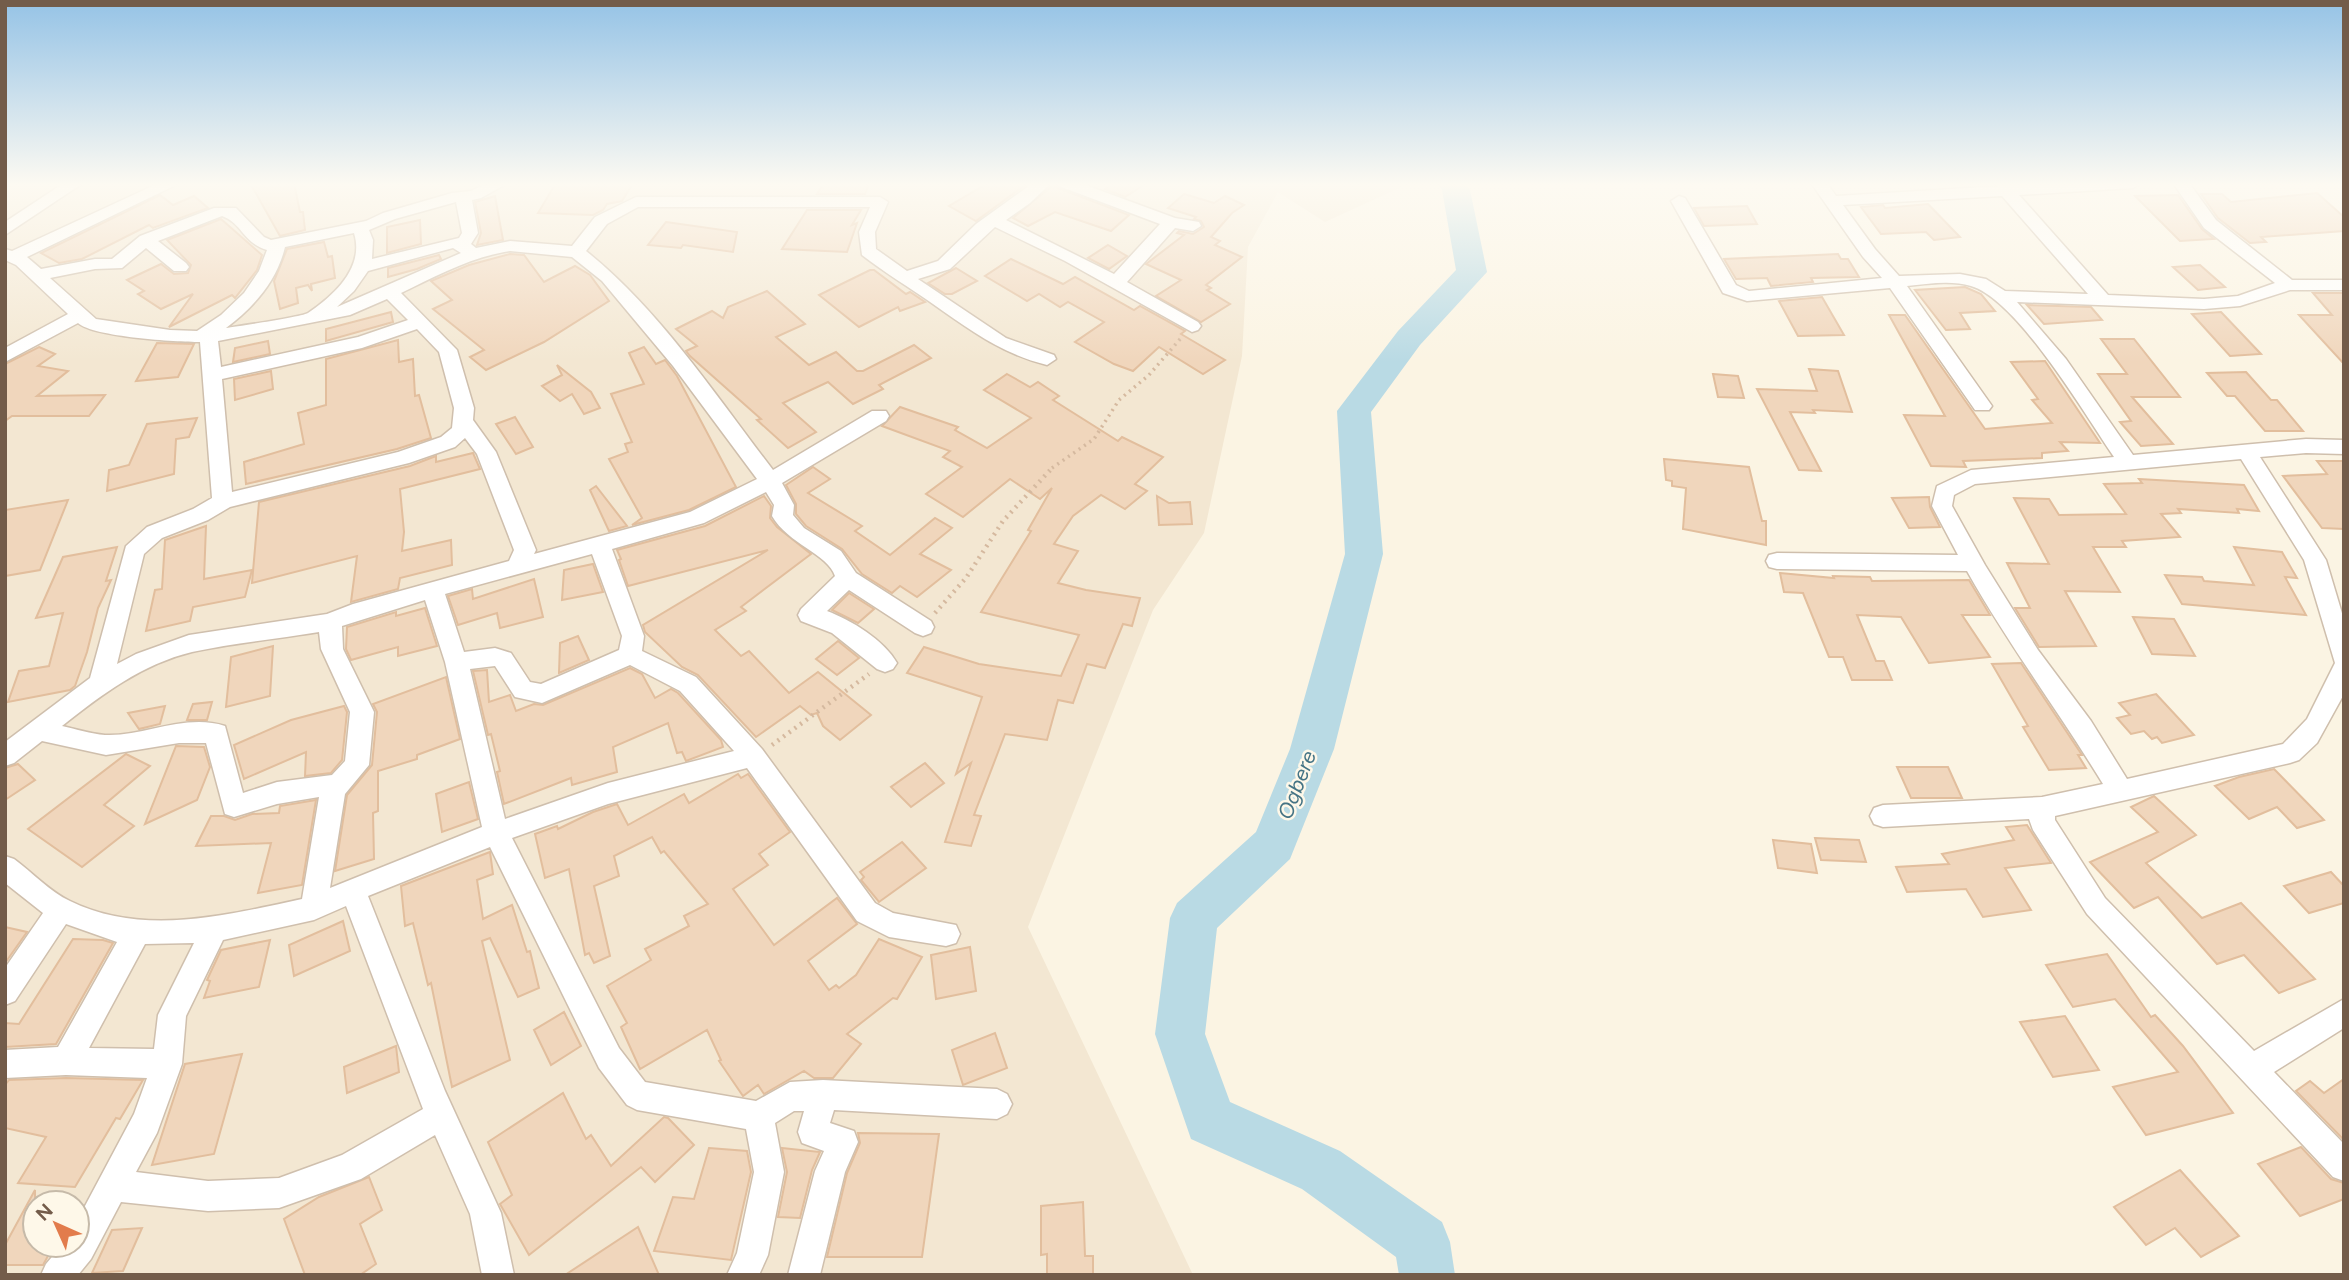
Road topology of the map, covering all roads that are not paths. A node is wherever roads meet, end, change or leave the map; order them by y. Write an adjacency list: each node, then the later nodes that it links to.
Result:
1 (37, 243): 22 (street)
2 (143, 243): 25 (street)
3 (149, 243): 23 (street)
4 (261, 243): 19 (street)
5 (283, 243): 19 (street)
6 (363, 243): 24 (street)
7 (452, 243): 24 (street)
8 (457, 243): 20 (street)
9 (469, 243): 20 (street)
10 (582, 243): 21 (street)
11 (868, 243): 26 (street)
12 (968, 243): 26 (street)
13 (1041, 243): 27 (street)
14 (1152, 243): 27 (street)
15 (1703, 243): 28 (street)
16 (1862, 243): 28 (street)
17 (2052, 243): 33 (street)
18 (2234, 243): 30 (street)
19 (277, 244): 38 (street)
20 (468, 250): 21 (street); 31 (street)
21 (577, 252): 48 (street)
22 (9, 255): 25 (street)
23 (180, 267)
24 (363, 267): 35 (street)
25 (36, 275): 34 (street)
26 (904, 278): 40 (street)
27 (1117, 282): 37 (street)
28 (1895, 282): 32 (street); 42 (street)
29 (2343, 284): 30 (street)
30 (2288, 285): 33 (street)
31 (391, 293): 35 (street); 36 (street)
32 (2004, 296): 33 (street); 47 (street)
33 (2101, 298)
34 (79, 315): 38 (street); 39 (street)
35 (302, 320): 38 (street)
36 (420, 322): 41 (street); 44 (street)
37 (1192, 326)
38 (206, 336): 41 (street)
39 (5, 356)
40 (1047, 359)
41 (212, 375): 49 (street)
42 (1982, 407)
43 (879, 416): 48 (street)
44 (463, 421): 49 (street); 51 (street)
45 (2344, 447): 46 (street)
46 (2246, 451): 47 (street); 59 (street)
47 (2128, 463): 53 (street)
48 (770, 481): 50 (street); 54 (street)
49 (223, 500): 63 (street)
50 (600, 546): 51 (street); 58 (street)
51 (521, 559): 55 (street)
52 (1777, 561): 53 (street)
53 (1973, 563): 68 (street)
54 (847, 578): 57 (street); 61 (street)
55 (433, 589): 56 (street); 60 (street)
56 (330, 622): 63 (street); 67 (street)
57 (923, 626)
58 (630, 655): 60 (street); 66 (street)
59 (2344, 659)
60 (457, 662): 71 (street)
61 (885, 663)
62 (2344, 667): 68 (street)
63 (100, 683): 64 (street)
64 (40, 731): 65 (street); 67 (street)
65 (5, 756)
66 (753, 756): 71 (street); 78 (street)
67 (334, 785): 74 (street)
68 (2120, 789): 69 (street)
69 (2042, 808): 70 (street); 84 (street)
70 (1883, 816)
71 (496, 833): 73 (street); 88 (street)
72 (5, 867): 75 (street)
73 (353, 890): 74 (street); 87 (street)
74 (314, 908): 76 (street)
75 (60, 910): 77 (street); 79 (street)
76 (214, 930): 77 (street); 83 (street)
77 (137, 932): 81 (street)
78 (946, 934)
79 (5, 992)
80 (2344, 1012): 84 (street)
81 (66, 1061): 82 (street); 83 (street)
82 (5, 1064)
83 (167, 1064): 90 (street)
84 (2250, 1070): 89 (street)
85 (823, 1095): 86 (street); 88 (street); 94 (street)
86 (997, 1104)
87 (441, 1115): 90 (street); 92 (street)
88 (759, 1116): 93 (street)
89 (2344, 1166)
90 (111, 1185): 91 (street)
91 (57, 1275)
92 (498, 1275)
93 (743, 1275)
94 (804, 1275)

